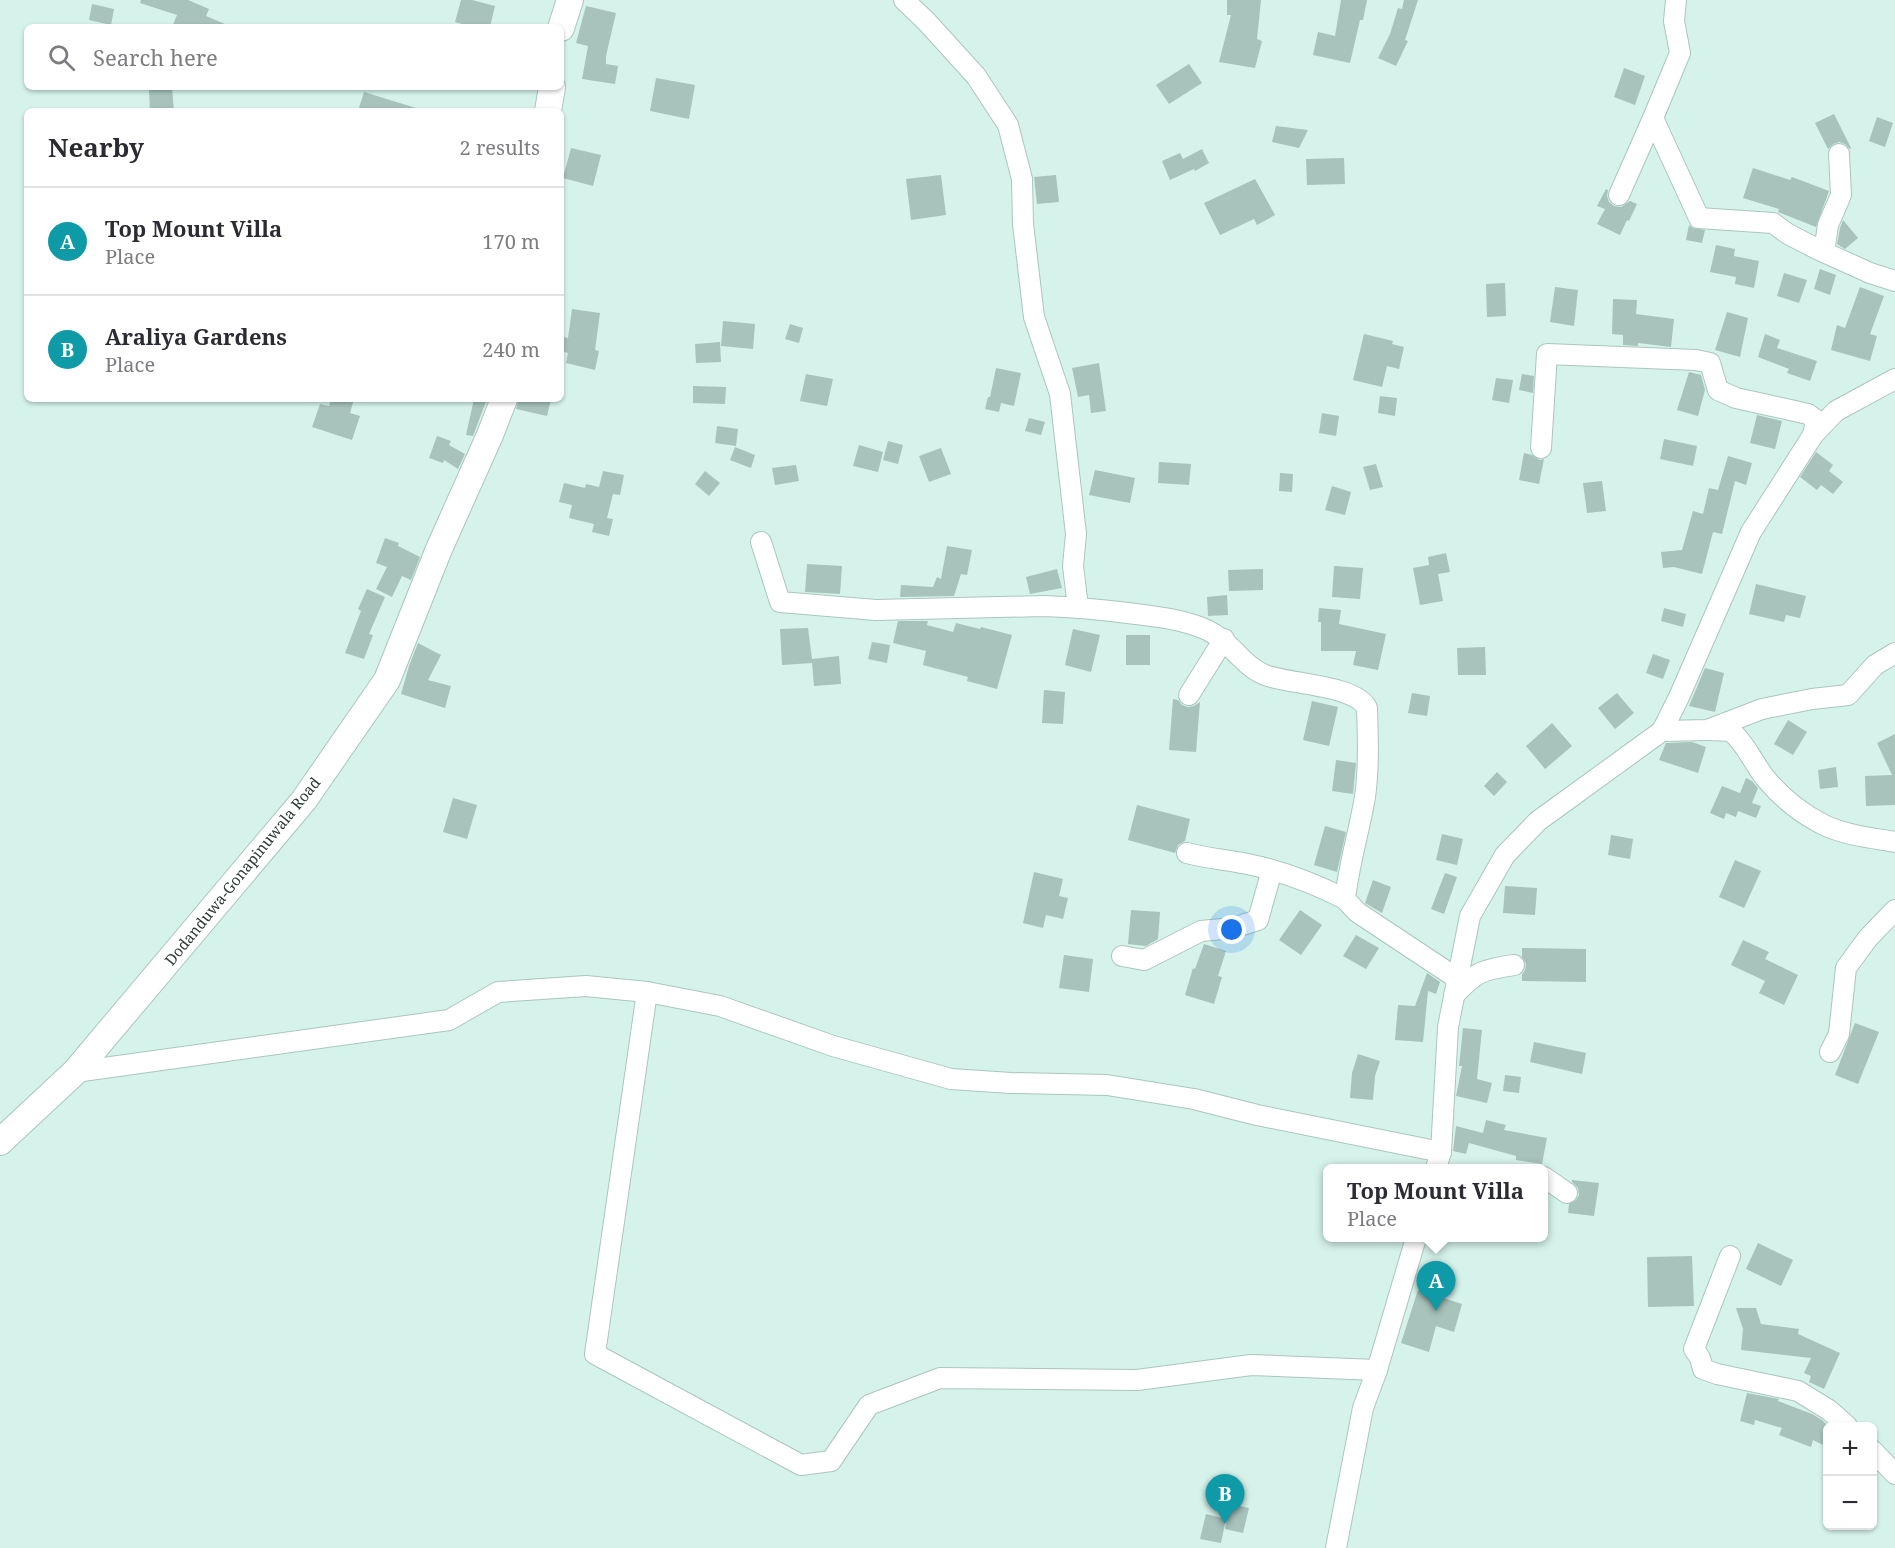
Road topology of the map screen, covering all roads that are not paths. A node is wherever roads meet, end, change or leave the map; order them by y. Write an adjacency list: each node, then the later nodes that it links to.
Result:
1 (570, 0): 4 (main road)
2 (904, 0): 17 (street)
3 (1676, 0): 7 (street)
4 (562, 24)
5 (552, 90): 6 (main road)
6 (548, 108)
7 (1653, 118): 9 (street); 10 (street)
8 (1839, 154): 10 (street)
9 (1619, 195)
10 (1824, 252): 11 (street)
11 (1895, 281)
12 (1895, 379): 14 (street)
13 (503, 402): 33 (main road, Dodanduwa-Gonapinuwala Road)
14 (1813, 435): 15 (street); 22 (street)
15 (1541, 448)
16 (761, 542): 17 (street)
17 (1078, 607): 18 (street)
18 (1224, 639): 20 (street); 26 (street)
19 (1895, 653): 21 (street)
20 (1189, 694)
21 (1707, 730): 22 (street); 23 (street)
22 (1662, 731): 30 (street)
23 (1895, 842)
24 (1187, 853): 25 (street)
25 (1272, 870): 26 (street); 28 (street)
26 (1345, 899): 30 (street)
27 (1895, 910): 32 (street)
28 (1122, 956)
29 (1514, 965): 30 (street)
30 (1456, 987): 35 (street)
31 (648, 992): 33 (street); 35 (street); 40 (street)
32 (1830, 1052)
33 (75, 1072): 34 (main road, Dodanduwa-Gonapinuwala Road)
34 (0, 1143)
35 (1439, 1160)
36 (1548, 1180): 37 (street)
37 (1567, 1193)
38 (1415, 1242): 40 (street)
39 (1730, 1256): 41 (street)
40 (1377, 1370): 44 (street)
41 (1842, 1422)
42 (1877, 1455): 43 (street)
43 (1895, 1474)
44 (1336, 1548)

